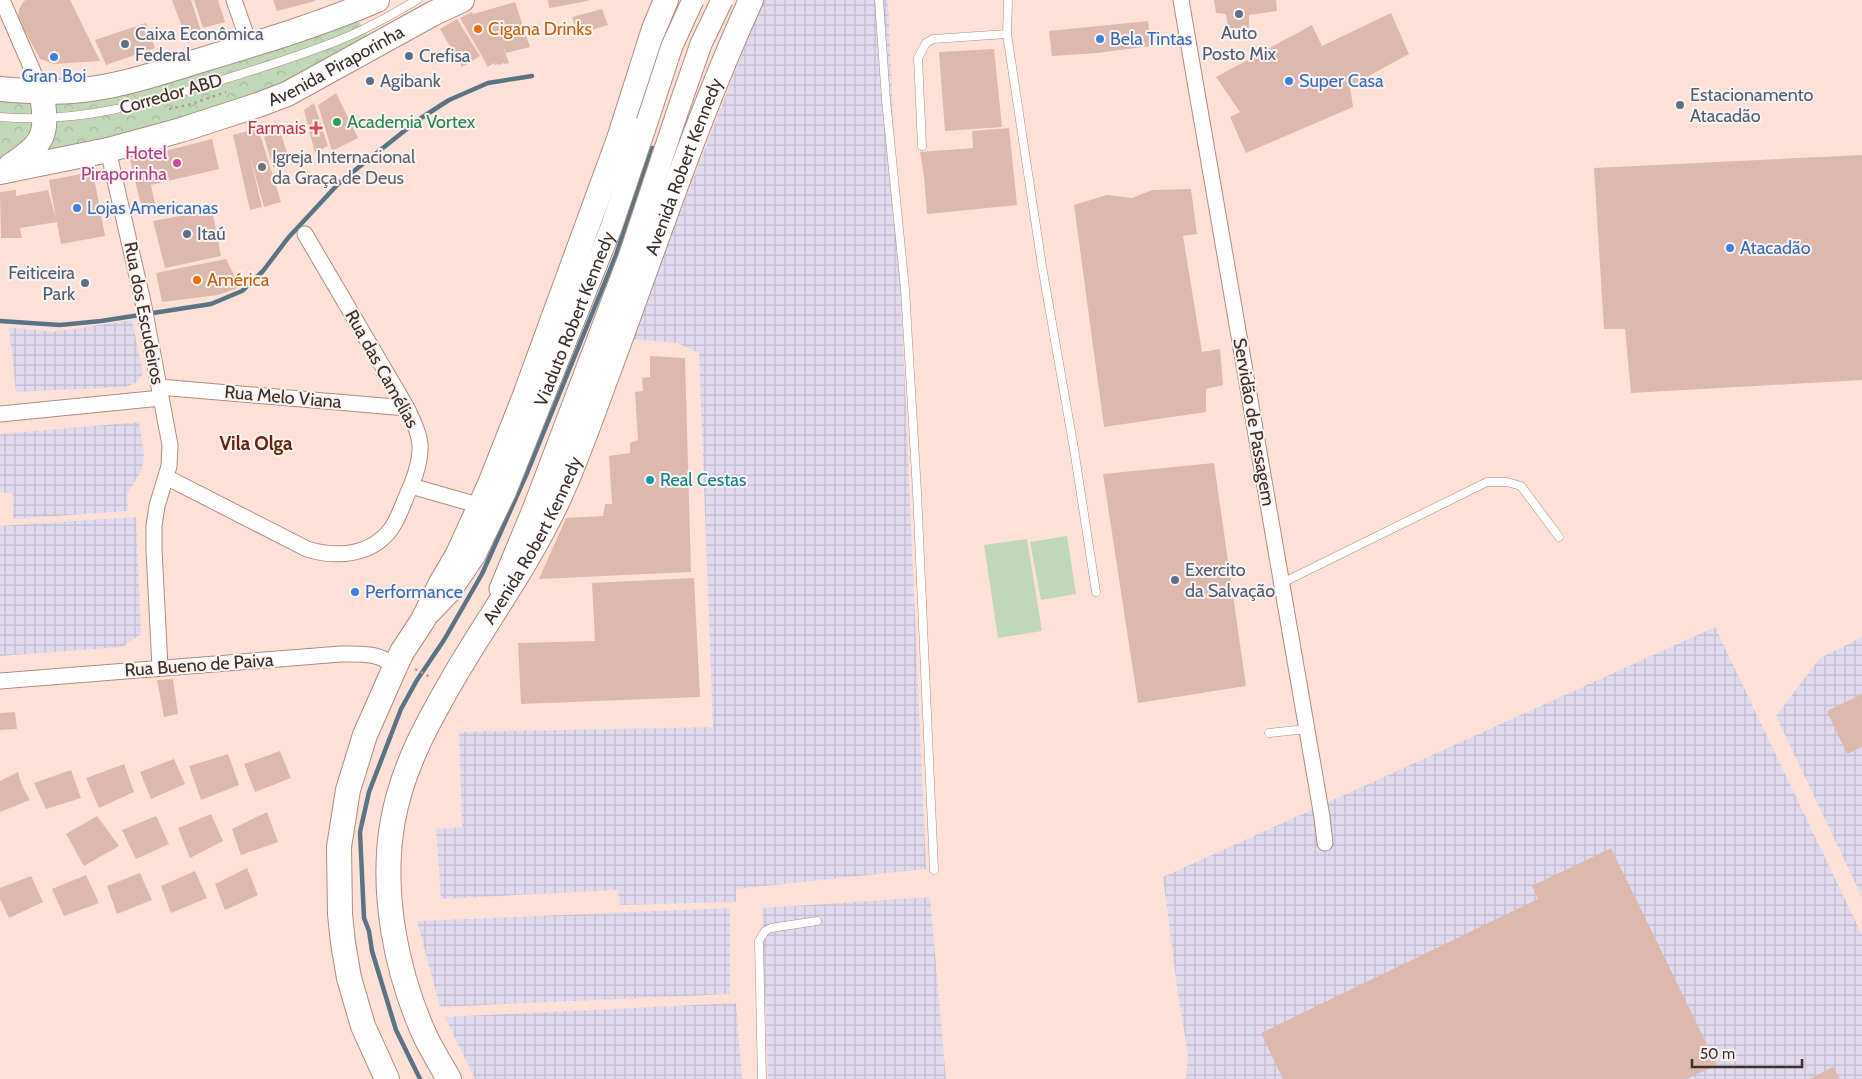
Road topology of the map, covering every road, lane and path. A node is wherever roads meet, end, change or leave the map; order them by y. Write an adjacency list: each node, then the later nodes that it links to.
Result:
1 (2, 0): 18 (street)
2 (234, 0): 15 (street)
3 (377, 0): 15 (main road)
4 (418, 0): 20 (lane, Corredor ABD)
5 (462, 0): 22 (main road, Avenida Piraporinha)
6 (693, 0): 34 (main road, Viaduto Robert Kennedy, bridge)
7 (722, 0): 35 (main road, Viaduto Robert Kennedy, bridge)
8 (751, 0): 16 (main road, Avenida Robert Kennedy)
9 (879, 0): 43 (lane)
10 (1008, 0): 14 (lane)
11 (1181, 0): 32 (street, Servidão de Passagem)
12 (663, 2): 13 (main road)
13 (654, 29): 16 (main road); 30 (main road)
14 (1007, 34): 21 (lane); 33 (lane)
15 (250, 46): 18 (main road)
16 (725, 59): 35 (main road, Avenida Robert Kennedy)
17 (0, 89): 18 (main road)
18 (42, 92): 20 (main road)
19 (0, 117): 20 (lane, Corredor ABD)
20 (45, 119): 23 (main road)
21 (922, 146)
22 (108, 150): 23 (main road, Avenida Piraporinha); 25 (street, Rua dos Escudeiros)
23 (1, 172)
24 (305, 234): 26 (street, Rua das Camélias)
25 (160, 393): 26 (street, Rua Melo Viana); 27 (street, Rua Melo Viana); 28 (street, Rua dos Escudeiros)
26 (407, 408): 29 (street, Rua das Camélias)
27 (0, 414)
28 (166, 478): 29 (street, Rua das Camélias); 36 (street, Rua dos Escudeiros)
29 (411, 486): 30 (street)
30 (481, 506): 34 (main road)
31 (1559, 536): 32 (lane)
32 (1282, 584): 40 (street, Servidão de Passagem)
33 (1096, 592)
34 (423, 620): 37 (main road)
35 (486, 623): 46 (main road, Avenida Robert Kennedy)
36 (160, 667): 37 (street, Rua Bueno de Paiva); 39 (street, Rua Bueno de Paiva)
37 (405, 668): 38 (path); 45 (main road)
38 (430, 677)
39 (0, 681)
40 (1307, 729): 41 (lane); 42 (street, Servidão de Passagem)
41 (1269, 734)
42 (1325, 844)
43 (934, 870)
44 (817, 922): 47 (lane)
45 (387, 1079)
46 (448, 1079)
47 (762, 1079)

